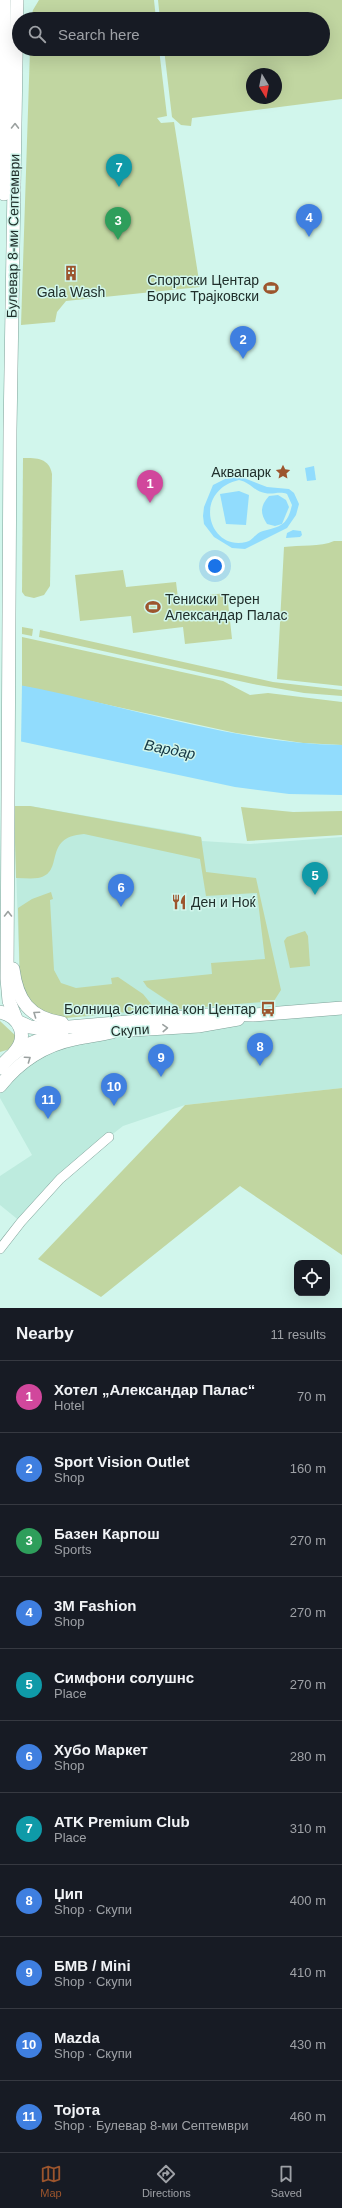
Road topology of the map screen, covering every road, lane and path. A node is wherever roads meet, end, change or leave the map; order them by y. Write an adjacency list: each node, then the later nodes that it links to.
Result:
1 (4, 0): 6 (street, Булевар 8-ми Септември)
2 (17, 0): 4 (street, Булевар 8-ми Септември)
3 (24, 0): 5 (street)
4 (17, 12)
5 (20, 12)
6 (2, 17): 8 (street, Булевар 8-ми Септември)
7 (16, 56): 8 (street, Булевар 8-ми Септември, one-way to 7)
8 (7, 432): 9 (street, Булевар 8-ми Септември)
9 (5, 799): 10 (street, Булевар 8-ми Септември); 12 (street, Булевар 8-ми Септември, one-way to 9)
10 (0, 865): 11 (street, Булевар 8-ми Септември)
11 (0, 880)
12 (8, 939): 16 (street, Булевар 8-ми Септември); 17 (street, one-way to 12)
13 (342, 1008): 15 (street, Скупи)
14 (0, 1012): 16 (street, Скупи)
15 (253, 1015): 17 (street, Скупи); 18 (street, Скупи, one-way to 15)
16 (17, 1022): 17 (street, Скупи); 19 (street, Булевар 8-ми Септември)
17 (87, 1025)
18 (112, 1032): 19 (street, Скупи); 21 (street, one-way to 18)
19 (6, 1057): 20 (street)
20 (0, 1068)
21 (0, 1086)
22 (110, 1137): 23 (street)
23 (0, 1249)

